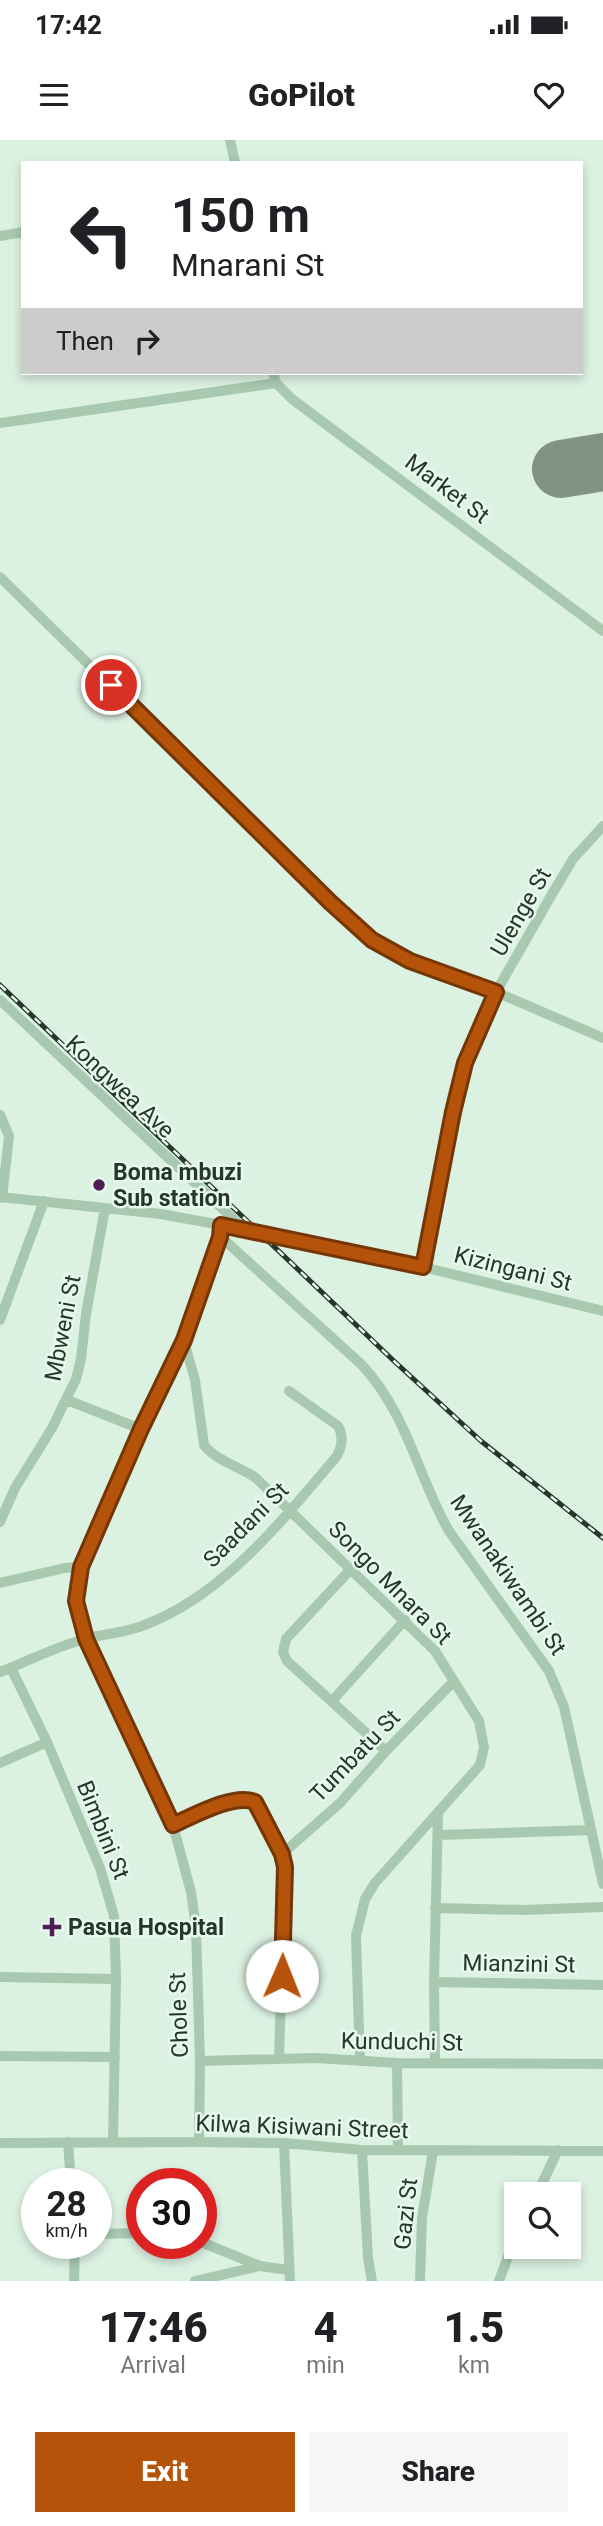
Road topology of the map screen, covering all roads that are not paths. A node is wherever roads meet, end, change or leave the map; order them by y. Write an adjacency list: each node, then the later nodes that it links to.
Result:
1 (230, 140): 2 (street)
2 (235, 161)
3 (21, 232): 4 (street)
4 (0, 236)
5 (275, 378): 6 (street); 8 (street, Market St)
6 (0, 423)
7 (0, 578): 10 (street)
8 (603, 631)
9 (603, 826): 10 (street, Ulenge St)
10 (496, 992): 12 (street); 20 (street, Ulenge St)
11 (0, 1000): 18 (street, Kongwea Ave)
12 (603, 1038)
13 (0, 1115): 14 (street)
14 (1, 1197): 15 (street, Kizingani St)
15 (44, 1201): 16 (street, Kizingani St); 22 (street)
16 (106, 1208): 17 (street, Kizingani St); 25 (street, Mbweni St)
17 (221, 1225): 18 (street, Kizingani St); 19 (street, Chole St)
18 (244, 1229): 20 (street, Kizingani St)
19 (220, 1237): 23 (street, Chole St); 43 (street, Mwanakiwambi St)
20 (423, 1267): 21 (street, Kizingani St)
21 (603, 1311)
22 (0, 1320)
23 (184, 1340): 26 (street, Chole St); 27 (street, Songo Mnara St)
24 (289, 1391): 27 (street, Saadani St)
25 (67, 1400): 26 (street); 28 (street, Mbweni St)
26 (141, 1429): 29 (street, Chole St)
27 (290, 1511): 30 (street, Songo Mnara St); 33 (street, Saadani St)
28 (0, 1522)
29 (81, 1567): 31 (street); 33 (street, Chole St)
30 (350, 1570): 32 (street, Songo Mnara St); 37 (street)
31 (0, 1583)
32 (405, 1620): 36 (street, Songo Mnara St); 37 (street)
33 (86, 1639): 34 (street, Saadani St); 42 (street, Chole St)
34 (11, 1668): 35 (street, Saadani St); 38 (street, Bimbini St)
35 (0, 1672)
36 (453, 1682): 39 (street, Tumbatu St); 41 (street, Songo Mnara St)
37 (332, 1701): 39 (street)
38 (47, 1742): 40 (street); 50 (street, Bimbini St)
39 (386, 1751): 45 (street, Tumbatu St)
40 (0, 1763)
41 (438, 1813): 44 (street); 57 (street, Songo Mnara St)
42 (173, 1825): 45 (street); 56 (street, Chole St)
43 (591, 1830): 44 (street); 46 (street, Mwanakiwambi St)
44 (438, 1835): 48 (street)
45 (282, 1854): 55 (street)
46 (603, 1884)
47 (603, 1907): 48 (street)
48 (435, 1908): 51 (street)
49 (0, 1977): 50 (street)
50 (116, 1979): 54 (street, Bimbini St)
51 (434, 1982): 52 (street, Mianzini St); 58 (street)
52 (603, 1985)
53 (0, 2056): 54 (street)
54 (116, 2057): 61 (street, Bimbini St)
55 (279, 2058): 56 (street, Kunduchi St); 57 (street, Kunduchi St)
56 (200, 2061): 63 (street, Chole St)
57 (360, 2062): 59 (street, Kunduchi St)
58 (435, 2062): 59 (street, Kunduchi St); 60 (street, Kunduchi St)
59 (397, 2063): 67 (street)
60 (603, 2064)
61 (113, 2141): 62 (street, Kilwa Kisiwani Street); 63 (street, Kilwa Kisiwani Street)
62 (68, 2142): 64 (street, Kilwa Kisiwani Street); 71 (street)
63 (199, 2142): 65 (street, Kilwa Kisiwani Street)
64 (0, 2143)
65 (284, 2143): 66 (street, Kilwa Kisiwani Street); 77 (street)
66 (362, 2150): 67 (street, Kilwa Kisiwani Street); 81 (street)
67 (398, 2150): 69 (street, Kilwa Kisiwani Street)
68 (558, 2150): 69 (street, Kilwa Kisiwani Street); 70 (street, Kilwa Kisiwani Street); 72 (street)
69 (433, 2151): 82 (street, Gazi St)
70 (603, 2151)
71 (70, 2168)
72 (543, 2182)
73 (217, 2249): 76 (street)
74 (75, 2259): 78 (street)
75 (507, 2259): 83 (street)
76 (260, 2266): 77 (street); 79 (street)
77 (288, 2270): 80 (street)
78 (74, 2281)
79 (195, 2281)
80 (290, 2281)
81 (372, 2281)
82 (419, 2281)
83 (499, 2281)

